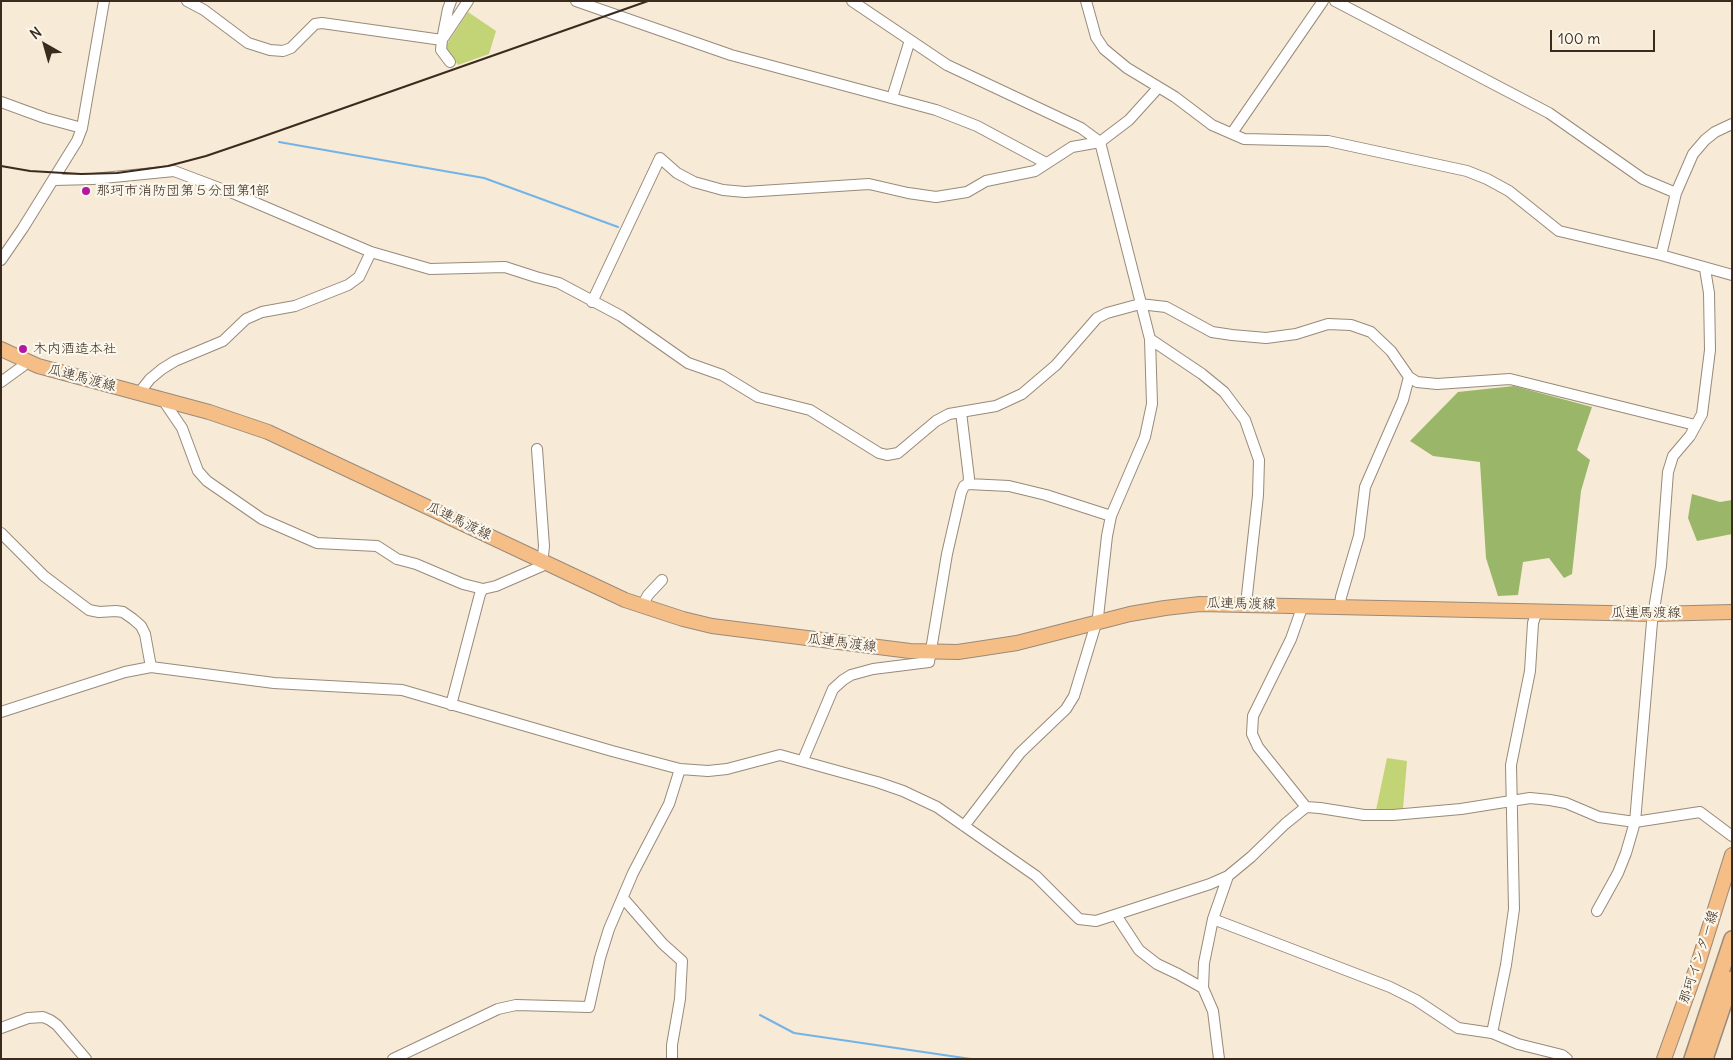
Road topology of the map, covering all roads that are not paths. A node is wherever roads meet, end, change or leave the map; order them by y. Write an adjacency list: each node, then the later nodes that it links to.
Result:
1 (104, 1): 17 (street)
2 (187, 1): 10 (street)
3 (451, 1): 10 (street)
4 (468, 1): 10 (street)
5 (576, 1): 14 (street)
6 (852, 1): 11 (street)
7 (1086, 1): 13 (street)
8 (1323, 1): 18 (street)
9 (1335, 1): 22 (street)
10 (442, 40): 12 (street)
11 (910, 40): 14 (street); 19 (street)
12 (450, 62)
13 (1158, 88): 18 (street); 19 (street)
14 (892, 98): 20 (street)
15 (1, 102): 17 (street)
16 (1732, 124): 22 (street)
17 (82, 128): 21 (street)
18 (1232, 133): 24 (street)
19 (1100, 142): 20 (street); 29 (street)
20 (1046, 162): 28 (street)
21 (54, 180): 23 (street); 25 (street)
22 (1676, 193): 24 (street)
23 (371, 252): 28 (street); 35 (street)
24 (1661, 255): 26 (street)
25 (1, 260)
26 (1705, 269): 27 (street); 38 (street)
27 (1732, 275)
28 (592, 302): 37 (street)
29 (1140, 304): 30 (street); 33 (street); 37 (street)
30 (1150, 339): 41 (street); 46 (street)
31 (1, 349): 32 (main road, 瓜連馬渡線)
32 (26, 362): 34 (street); 35 (main road, 瓜連馬渡線)
33 (1409, 377): 38 (street); 49 (street)
34 (1, 382)
35 (139, 393): 36 (main road, 瓜連馬渡線)
36 (164, 400): 43 (main road, 瓜連馬渡線); 45 (street)
37 (961, 412): 40 (street)
38 (1695, 425): 52 (street)
39 (537, 448): 43 (street)
40 (968, 484): 41 (street); 54 (street)
41 (1112, 516): 53 (street)
42 (1, 533): 55 (street)
43 (542, 561): 45 (street); 48 (main road, 瓜連馬渡線)
44 (662, 580): 48 (street)
45 (483, 589): 56 (street)
46 (1246, 604): 47 (main road, 瓜連馬渡線); 53 (main road, 瓜連馬渡線)
47 (1303, 605): 49 (main road, 瓜連馬渡線); 61 (street)
48 (642, 606): 54 (main road, 瓜連馬渡線)
49 (1340, 606): 50 (main road, 瓜連馬渡線)
50 (1537, 611): 52 (main road, 瓜連馬渡線); 60 (street)
51 (1732, 612): 52 (main road, 瓜連馬渡線)
52 (1653, 614): 62 (street)
53 (1095, 623): 54 (main road, 瓜連馬渡線); 63 (street)
54 (930, 652): 58 (street)
55 (151, 667): 56 (street); 57 (street)
56 (451, 704): 59 (street)
57 (1, 712)
58 (803, 760): 59 (street); 63 (street)
59 (680, 769): 67 (street)
60 (1511, 802): 61 (street); 62 (street); 75 (street)
61 (1306, 807): 66 (street)
62 (1635, 822): 64 (street); 68 (street)
63 (964, 826): 69 (street)
64 (1732, 836)
65 (1732, 856): 82 (main road, 那珂インター線)
66 (1228, 876): 69 (street); 70 (street)
67 (623, 898): 78 (street); 79 (street)
68 (1597, 911)
69 (1116, 915): 73 (street)
70 (1213, 919): 73 (street); 75 (street)
71 (1732, 939): 76 (highway)
72 (1732, 979): 76 (highway)
73 (1203, 988): 80 (street)
74 (1, 1028): 77 (street)
75 (1492, 1033): 81 (street)
76 (1695, 1058)
77 (86, 1059)
78 (393, 1059)
79 (672, 1059)
80 (1219, 1059)
81 (1567, 1059)
82 (1664, 1059)

